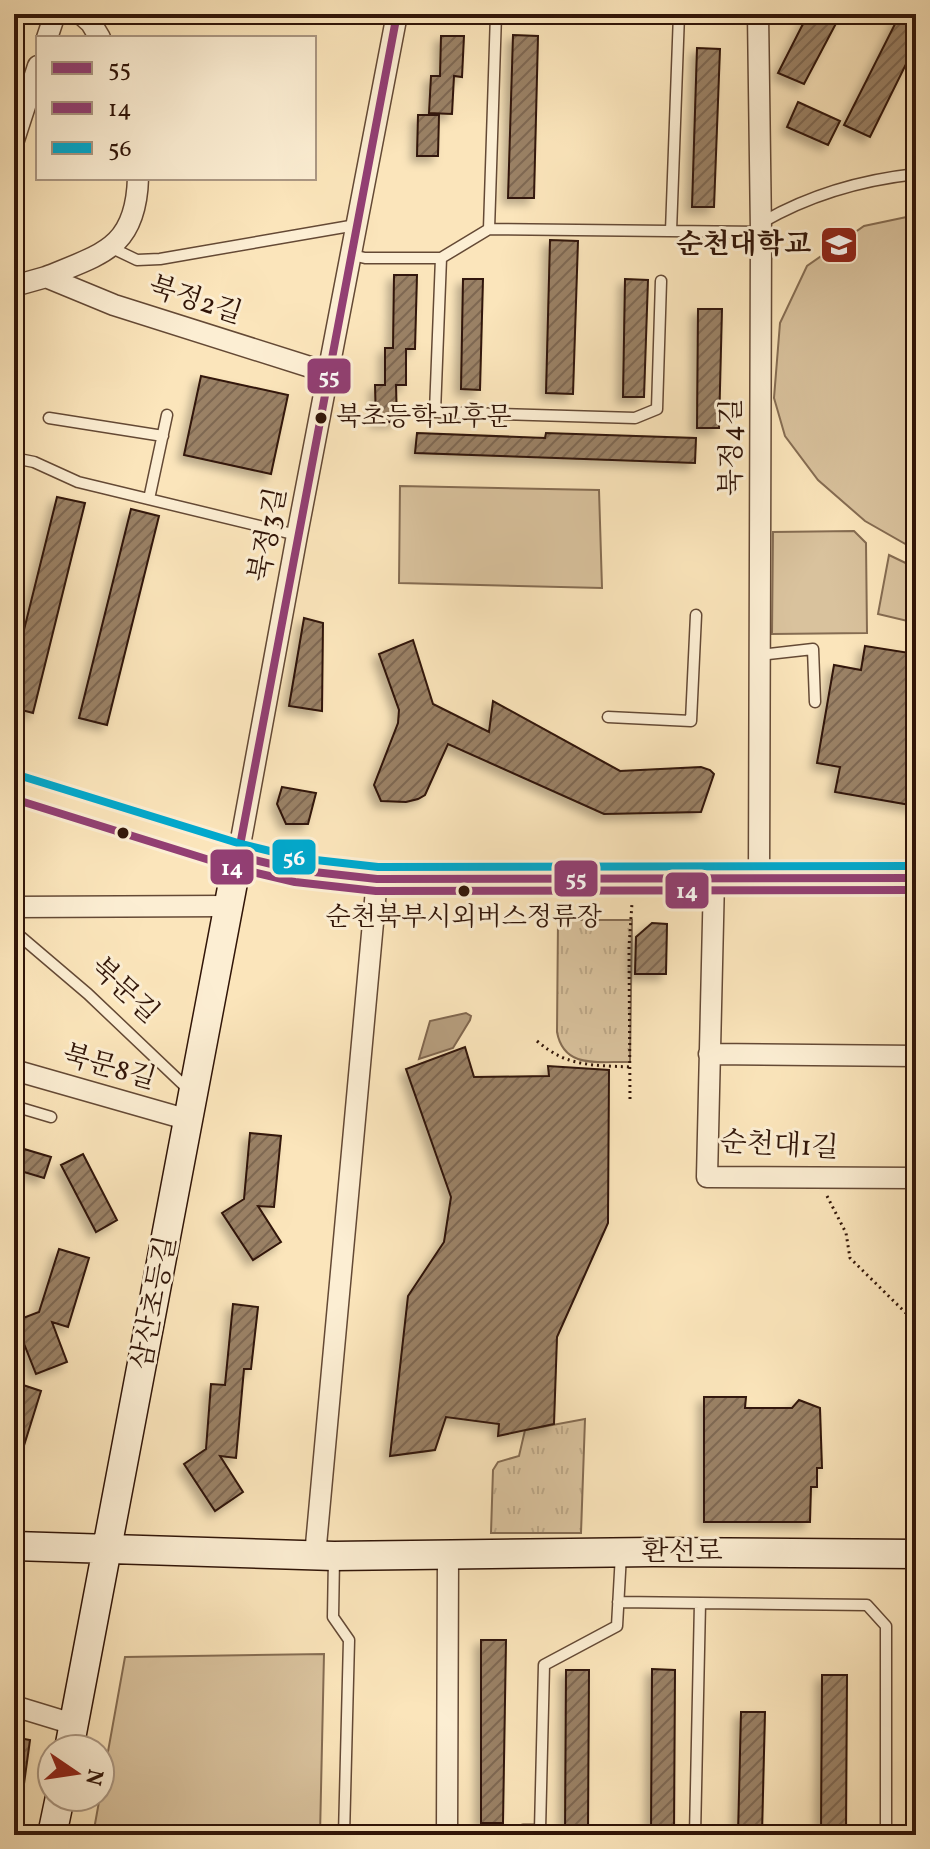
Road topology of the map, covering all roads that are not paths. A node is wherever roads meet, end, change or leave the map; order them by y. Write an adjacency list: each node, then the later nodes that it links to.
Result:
1 (55, 14): 7 (street)
2 (81, 14): 8 (street)
3 (397, 14): 13 (street, 북정3길)
4 (496, 14): 15 (lane)
5 (679, 14): 16 (lane)
6 (758, 14): 14 (street, 북정4길)
7 (48, 36)
8 (99, 36)
9 (36, 72): 10 (street)
10 (14, 140)
11 (916, 174): 14 (lane)
12 (138, 180): 17 (street)
13 (358, 225): 17 (lane); 18 (street, 북정3길)
14 (761, 228): 16 (lane); 31 (street, 북정4길)
15 (489, 229): 16 (lane); 19 (lane)
16 (671, 231)
17 (112, 248): 20 (street)
18 (352, 255): 19 (lane); 23 (street, 북정3길)
19 (441, 258): 21 (lane)
20 (46, 277): 22 (street); 23 (street, 북정2길)
21 (661, 281)
22 (14, 286)
23 (329, 373): 29 (street, 북정3길)
24 (167, 415): 26 (lane)
25 (49, 418): 26 (lane)
26 (163, 436): 28 (lane)
27 (14, 458): 28 (lane)
28 (149, 499): 29 (lane)
29 (297, 535): 35 (street, 북정3길)
30 (696, 615): 33 (lane)
31 (759, 655): 32 (lane); 39 (street, 북정4길)
32 (815, 702)
33 (608, 717)
34 (14, 786): 35 (main road)
35 (238, 856): 37 (main road); 40 (street, 삼산초등길)
36 (916, 878): 39 (main road)
37 (377, 879): 38 (main road); 55 (street)
38 (714, 879): 39 (main road); 43 (street, 순천대1길)
39 (759, 879)
40 (227, 906): 41 (street); 47 (street, 삼산초등길)
41 (14, 907)
42 (14, 931): 47 (lane, 북문길)
43 (709, 1054): 44 (street); 49 (street, 순천대1길)
44 (916, 1056)
45 (14, 1070): 47 (street, 북문8길)
46 (14, 1106): 48 (lane)
47 (192, 1107): 51 (street, 삼산초등길)
48 (51, 1117)
49 (916, 1178)
50 (14, 1546): 51 (street, 환선로)
51 (108, 1551): 55 (street, 환선로); 60 (street, 삼산초등길)
52 (621, 1552): 53 (street, 환선로); 54 (street, 환선로); 56 (lane)
53 (916, 1554)
54 (448, 1555): 55 (street, 환선로); 65 (street)
55 (325, 1556): 64 (lane)
56 (618, 1602): 57 (lane); 62 (lane)
57 (700, 1603): 66 (lane); 67 (lane)
58 (14, 1706): 59 (street)
59 (64, 1733)
60 (72, 1733)
61 (57, 1813): 63 (street)
62 (523, 1830)
63 (52, 1835)
64 (344, 1835)
65 (447, 1835)
66 (695, 1835)
67 (886, 1835)

